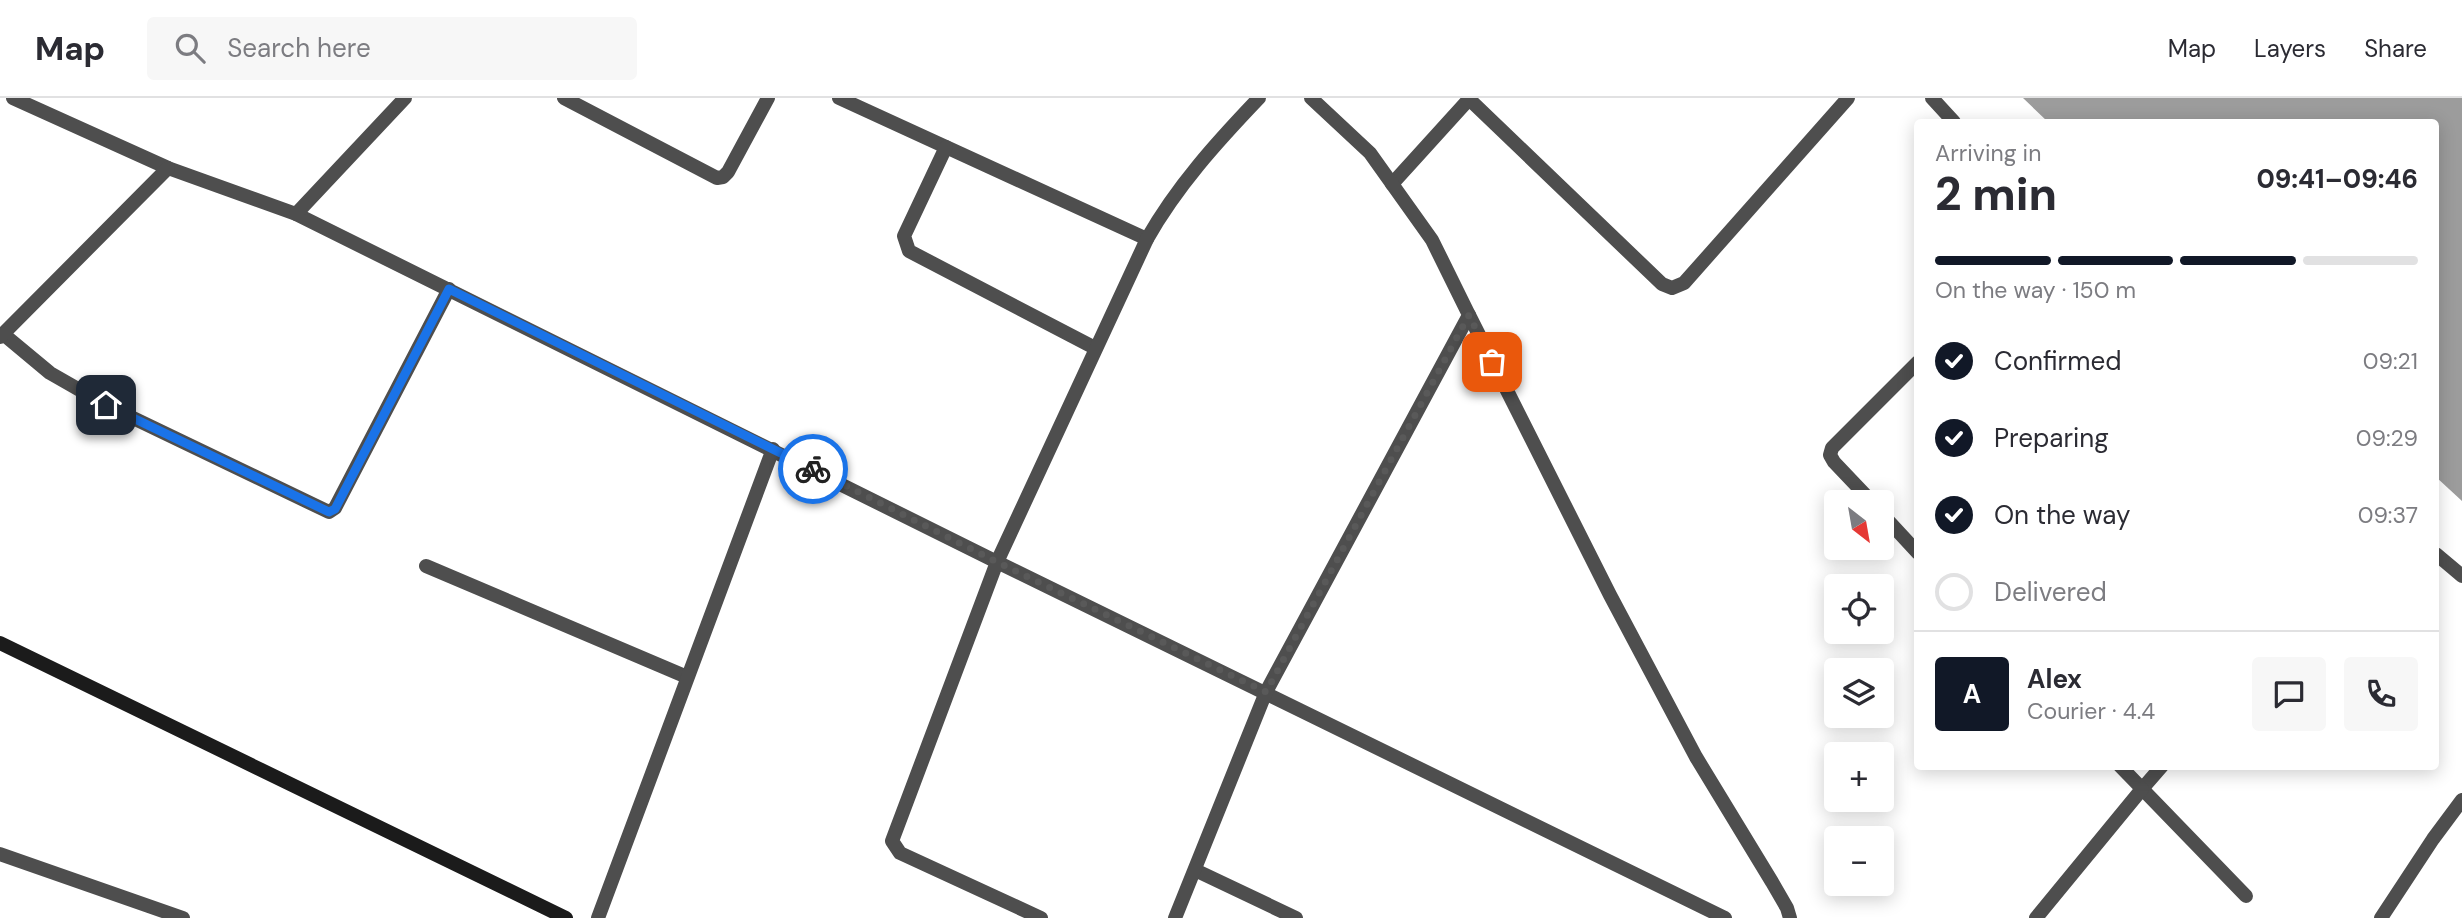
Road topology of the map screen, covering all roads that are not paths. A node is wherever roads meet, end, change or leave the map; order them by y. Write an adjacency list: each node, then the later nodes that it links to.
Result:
1 (13, 98): 13 (street)
2 (405, 98): 15 (street)
3 (565, 98): 4 (street)
4 (768, 98)
5 (839, 98): 12 (street)
6 (1259, 98): 16 (street)
7 (1311, 98): 14 (street)
8 (1848, 98): 10 (street)
9 (1932, 98): 11 (street)
10 (1470, 99): 14 (street)
11 (1951, 119)
12 (946, 147): 16 (street); 20 (street)
13 (168, 168): 15 (street); 19 (street)
14 (1392, 184): 18 (street)
15 (296, 214): 17 (street)
16 (1147, 239): 20 (street)
17 (449, 289): 19 (street); 22 (street)
18 (1469, 315): 32 (street); 47 (street)
19 (1, 335)
20 (1095, 348): 27 (street)
21 (1914, 366): 23 (street)
22 (772, 449): 27 (street); 31 (street)
23 (1861, 490)
24 (1894, 527): 25 (street)
25 (1914, 549)
26 (2439, 557): 29 (street)
27 (997, 562): 32 (street); 43 (street)
28 (426, 566): 31 (street)
29 (2462, 576)
30 (0, 643): 41 (street)
31 (687, 677): 42 (street)
32 (1266, 692): 38 (street); 46 (street)
33 (2124, 770): 35 (street)
34 (2158, 770): 35 (street)
35 (2141, 789): 39 (street); 48 (street)
36 (2462, 800): 49 (street)
37 (0, 854): 40 (street)
38 (1195, 870): 44 (street); 45 (street)
39 (2246, 896)
40 (183, 918)
41 (566, 918)
42 (598, 918)
43 (1041, 918)
44 (1175, 918)
45 (1296, 918)
46 (1725, 918)
47 (1790, 918)
48 (2036, 918)
49 (2381, 918)

